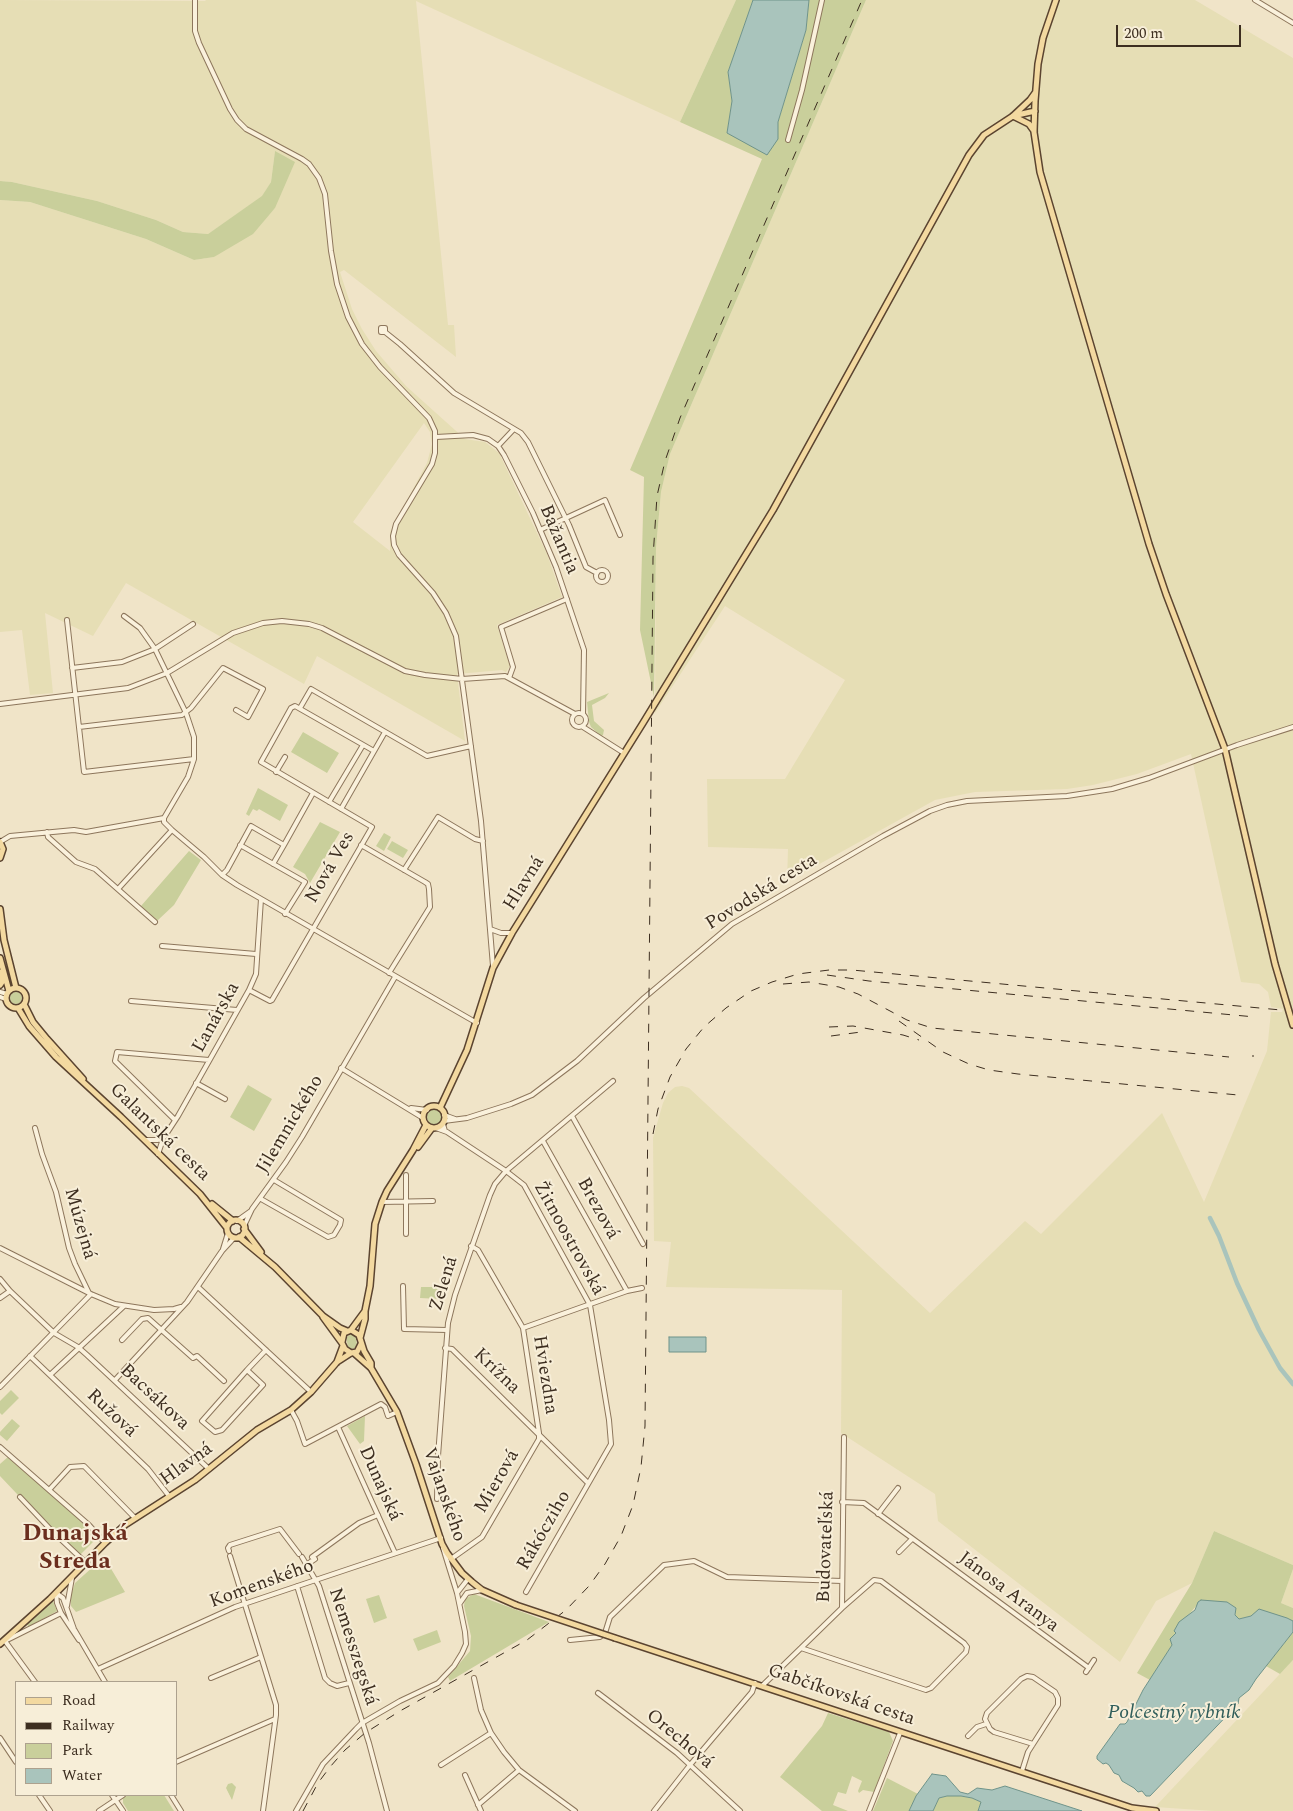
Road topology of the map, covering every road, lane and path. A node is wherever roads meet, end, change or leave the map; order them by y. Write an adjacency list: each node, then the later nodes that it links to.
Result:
1 (195, 0): 13 (street)
2 (822, 0): 10 (street)
3 (1056, 0): 6 (main road)
4 (1255, 0): 5 (street)
5 (1293, 22)
6 (1035, 92): 7 (main road); 8 (main road)
7 (1035, 111): 8 (main road); 9 (main road)
8 (1013, 116): 9 (main road); 43 (main road, Hlavná)
9 (1034, 132): 42 (main road)
10 (788, 140)
11 (385, 332): 12 (street)
12 (514, 429): 14 (street); 15 (street)
13 (436, 437): 14 (street); 27 (street)
14 (498, 446): 16 (street, Bažantia)
15 (566, 519): 16 (street); 17 (street); 18 (street)
16 (540, 530): 19 (street, Bažantia)
17 (620, 534)
18 (597, 573)
19 (567, 599): 26 (street); 34 (street, Bažantia)
20 (124, 616): 23 (street)
21 (67, 620): 24 (street)
22 (193, 624): 23 (street)
23 (155, 649): 24 (street); 25 (street)
24 (72, 668): 28 (street)
25 (166, 673): 27 (street); 28 (street); 32 (street)
26 (509, 678): 27 (street); 33 (street)
27 (462, 679): 40 (street)
28 (75, 694): 29 (street); 35 (street)
29 (1, 703)
30 (300, 708): 38 (street); 39 (street); 46 (street, Nová Ves)
31 (236, 710): 32 (street)
32 (186, 713): 35 (street); 45 (street)
33 (575, 714): 34 (street); 36 (street)
34 (583, 714): 36 (street)
35 (79, 727): 45 (street)
36 (583, 727): 43 (street)
37 (1293, 727): 42 (street, Povodská cesta)
38 (385, 732): 40 (street); 41 (street, Nová Ves)
39 (363, 745): 41 (street); 48 (street)
40 (470, 746): 53 (street)
41 (375, 749): 49 (street, Nová Ves)
42 (1225, 750): 87 (main road); 100 (street, Povodská cesta)
43 (624, 753): 69 (main road, Hlavná)
44 (285, 757): 46 (street)
45 (194, 759): 50 (street)
46 (276, 772): 47 (street, Nová Ves)
47 (313, 793): 48 (street, Nová Ves); 56 (street)
48 (329, 802): 49 (street, Nová Ves)
49 (341, 809): 57 (street, Nová Ves)
50 (164, 818): 51 (street); 52 (street)
51 (172, 830): 61 (street); 62 (street)
52 (47, 832): 54 (street); 62 (street)
53 (483, 841): 60 (street); 68 (street)
54 (0, 842): 58 (main road)
55 (240, 845): 56 (street); 59 (street, Nová Ves); 61 (street)
56 (284, 845): 59 (street)
57 (361, 845): 60 (street); 67 (street, Nová Ves)
58 (0, 858)
59 (273, 864): 65 (street, Nová Ves)
60 (404, 870): 74 (street)
61 (222, 875): 63 (street)
62 (118, 890): 66 (street)
63 (261, 900): 65 (street); 71 (street, Ľanárska)
64 (0, 909): 77 (main road, Galantská cesta)
65 (285, 914): 67 (street)
66 (155, 922)
67 (312, 929): 74 (street); 78 (street, Nová Ves)
68 (490, 929): 69 (street); 73 (street)
69 (512, 933): 73 (main road, Hlavná)
70 (162, 946): 71 (street)
71 (256, 954): 78 (street, Ľanárska)
72 (0, 961): 76 (main road); 80 (main road)
73 (493, 968): 86 (main road, Hlavná)
74 (389, 973): 75 (street)
75 (395, 977): 86 (street); 89 (street)
76 (0, 985)
77 (16, 988): 80 (main road); 83 (main road, Galantská cesta)
78 (249, 990): 85 (street, Ľanárska)
79 (0, 992): 80 (street)
80 (7, 995): 81 (street); 84 (main road, Galantská cesta)
81 (0, 997)
82 (131, 1001): 85 (street)
83 (24, 1004): 84 (main road); 92 (main road, Galantská cesta)
84 (18, 1008): 92 (main road, Galantská cesta)
85 (237, 1010): 88 (street, Ľanárska)
86 (477, 1023): 95 (main road, Hlavná)
87 (1293, 1025)
88 (209, 1060): 91 (street, Ľanárska); 99 (street)
89 (341, 1068): 94 (street, Jilemnického); 112 (street, Jilemnického)
90 (613, 1081): 97 (street, Zelená)
91 (196, 1083): 93 (street); 99 (street, Ľanárska)
92 (91, 1089): 106 (main road, Galantská cesta)
93 (226, 1099)
94 (409, 1108): 96 (street, Jilemnického); 98 (street, Jilemnického)
95 (440, 1108): 96 (main road); 100 (main road)
96 (426, 1110): 98 (main road)
97 (572, 1116): 107 (street, Zelená); 124 (street)
98 (423, 1118): 101 (main road)
99 (175, 1120): 105 (street, Ľanárska)
100 (444, 1120): 103 (main road); 104 (street)
101 (426, 1125): 103 (main road); 108 (main road)
102 (35, 1128): 135 (street, Múzejná)
103 (434, 1128): 104 (street, Žitnoostrovská); 108 (main road)
104 (445, 1131): 110 (street, Žitnoostrovská)
105 (163, 1138): 106 (street); 109 (street, Ľanárska)
106 (144, 1140): 109 (main road, Galantská cesta)
107 (543, 1141): 110 (street, Zelená); 134 (street, Brezová)
108 (414, 1150): 116 (main road)
109 (158, 1154): 114 (main road, Galantská cesta)
110 (506, 1171): 125 (street, Zelená); 137 (street, Žitnoostrovská)
111 (406, 1175): 117 (street)
112 (274, 1180): 113 (street, Jilemnického); 113 (street)
113 (261, 1199): 118 (street, Jilemnického)
114 (205, 1200): 119 (main road, Galantská cesta); 121 (main road, Galantská cesta)
115 (433, 1201): 117 (street)
116 (382, 1202): 117 (street); 140 (main road)
117 (406, 1202): 122 (street)
118 (252, 1210): 119 (street, Jilemnického); 120 (street, Jilemnického)
119 (235, 1221): 120 (main road, Galantská cesta); 121 (main road)
120 (244, 1228): 123 (main road); 128 (main road)
121 (228, 1231): 123 (main road, Galantská cesta); 127 (street)
122 (406, 1234)
123 (237, 1238): 127 (street); 128 (main road)
124 (643, 1244)
125 (471, 1246): 142 (street, Hviezdna); 145 (street, Zelená)
126 (0, 1248): 135 (street)
127 (222, 1251): 131 (street)
128 (266, 1258): 141 (main road)
129 (0, 1279): 133 (street, Bacsákova)
130 (403, 1286): 145 (street)
131 (198, 1287): 139 (street); 153 (street)
132 (642, 1288): 134 (street)
133 (10, 1291): 136 (street); 146 (street, Bacsákova)
134 (627, 1291): 137 (street)
135 (90, 1293): 138 (street); 146 (street)
136 (0, 1298)
137 (590, 1305): 142 (street); 171 (street, Žitnoostrovská)
138 (124, 1306): 139 (street); 151 (street)
139 (181, 1307): 143 (street)
140 (364, 1311): 144 (main road); 147 (main road)
141 (323, 1316): 144 (main road); 149 (main road)
142 (523, 1328): 167 (street, Hviezdna)
143 (161, 1330): 148 (street); 160 (street); 161 (street)
144 (349, 1330): 147 (main road); 149 (main road)
145 (447, 1330): 152 (street, Zelená)
146 (54, 1333): 151 (street, Bacsákova); 155 (street)
147 (360, 1338): 150 (main road)
148 (122, 1340)
149 (342, 1344): 154 (main road); 156 (main road)
150 (361, 1344): 154 (main road); 157 (main road)
151 (78, 1348): 159 (street); 160 (street, Bacsákova)
152 (445, 1348): 167 (street, Krížna); 176 (street, Zelená)
153 (266, 1350): 158 (street); 163 (street)
154 (353, 1353): 156 (main road); 157 (main road)
155 (30, 1356): 159 (street, Ružová); 162 (street)
156 (337, 1362): 163 (main road, Hlavná)
157 (371, 1368): 165 (main road, Vajanského)
158 (247, 1370): 158 (street)
159 (50, 1376): 174 (street, Ružová)
160 (115, 1380): 170 (street, Bacsákova)
161 (224, 1381)
162 (0, 1388)
163 (311, 1392): 164 (main road, Hlavná)
164 (291, 1410): 166 (street); 170 (main road, Hlavná)
165 (397, 1412): 166 (street); 182 (main road, Vajanského)
166 (338, 1427): 179 (street, Dunajská)
167 (540, 1434): 171 (street, Krížna); 186 (street, Mierová)
168 (844, 1437): 177 (street, Budovateľská)
169 (0, 1447): 173 (street)
170 (209, 1469): 174 (main road, Hlavná)
171 (588, 1483): 195 (street, Rákócziho)
172 (898, 1488): 178 (street)
173 (49, 1490): 180 (street); 183 (street)
174 (169, 1496): 180 (main road, Hlavná)
175 (20, 1497): 187 (street)
176 (437, 1499)
177 (842, 1502): 178 (street, Jánosa Aranya); 192 (street, Budovateľská)
178 (878, 1514): 181 (street, Jánosa Aranya)
179 (378, 1516): 185 (street, Dunajská); 188 (street)
180 (135, 1518): 183 (main road, Hlavná)
181 (912, 1539): 184 (street); 209 (street, Jánosa Aranya)
182 (441, 1541): 185 (street, Komenského); 186 (main road, Vajanského); 197 (street)
183 (105, 1543): 187 (main road, Hlavná)
184 (899, 1552)
185 (396, 1553): 191 (street, Komenského)
186 (451, 1559): 190 (main road, Vajanského)
187 (86, 1563): 189 (main road, Hlavná)
188 (306, 1565): 191 (street, Nemesszegská); 199 (street, Nemesszegská)
189 (72, 1576): 196 (main road, Hlavná); 201 (street)
190 (468, 1579): 194 (main road, Vajanského); 197 (street)
191 (315, 1580): 193 (street, Komenského); 215 (street, Nemesszegská)
192 (842, 1581): 202 (street, Budovateľská); 204 (street)
193 (297, 1586): 199 (street, Komenského); 215 (street)
194 (482, 1590): 198 (street); 200 (main road, Vajanského)
195 (526, 1592)
196 (56, 1593): 201 (street); 203 (street); 205 (main road, Hlavná)
197 (457, 1593): 198 (street)
198 (460, 1603): 220 (street)
199 (244, 1604): 208 (street); 210 (street, Komenského)
200 (516, 1605): 216 (main road, Gabčíkovská cesta, bridge)
201 (66, 1608): 206 (street)
202 (842, 1608): 207 (street, Budovateľská); 207 (street)
203 (61, 1613): 205 (street); 206 (street)
204 (570, 1640)
205 (2, 1641): 213 (street)
206 (81, 1641): 210 (street)
207 (801, 1648): 217 (street, Budovateľská)
208 (261, 1657): 211 (street); 219 (street)
209 (1094, 1660)
210 (98, 1669): 214 (street)
211 (211, 1678)
212 (474, 1678): 222 (street)
213 (34, 1681)
214 (104, 1681)
215 (349, 1683): 220 (street, Nemesszegská)
216 (755, 1684): 217 (main road, Gabčíkovská cesta); 230 (street)
217 (762, 1686): 223 (main road, Gabčíkovská cesta)
218 (598, 1694): 230 (street, Orechová)
219 (275, 1719): 228 (street); 245 (street)
220 (362, 1723): 246 (street); 247 (street, Nemesszegská)
221 (986, 1724): 224 (street); 226 (street); 226 (street)
222 (490, 1732): 229 (street); 231 (street)
223 (900, 1732): 232 (main road, Gabčíkovská cesta); 252 (street)
224 (968, 1736)
225 (0, 1738): 227 (street)
226 (1033, 1744): 232 (street)
227 (15, 1760)
228 (178, 1761)
229 (441, 1765)
230 (690, 1765): 250 (street); 251 (street, Orechová)
231 (519, 1770): 239 (street); 249 (street)
232 (1022, 1772): 240 (main road, Gabčíkovská cesta)
233 (465, 1775): 239 (street)
234 (40, 1796): 241 (street)
235 (113, 1796): 238 (street)
236 (122, 1796): 238 (street)
237 (172, 1796): 244 (street)
238 (116, 1800): 242 (street); 243 (street)
239 (478, 1805): 248 (street)
240 (1136, 1810): 253 (main road, Gabčíkovská cesta)
241 (50, 1811)
242 (99, 1811)
243 (123, 1811)
244 (181, 1811)
245 (263, 1811)
246 (296, 1811)
247 (387, 1811)
248 (480, 1811)
249 (575, 1811)
250 (654, 1811)
251 (740, 1811)
252 (869, 1811)
253 (1156, 1811)

